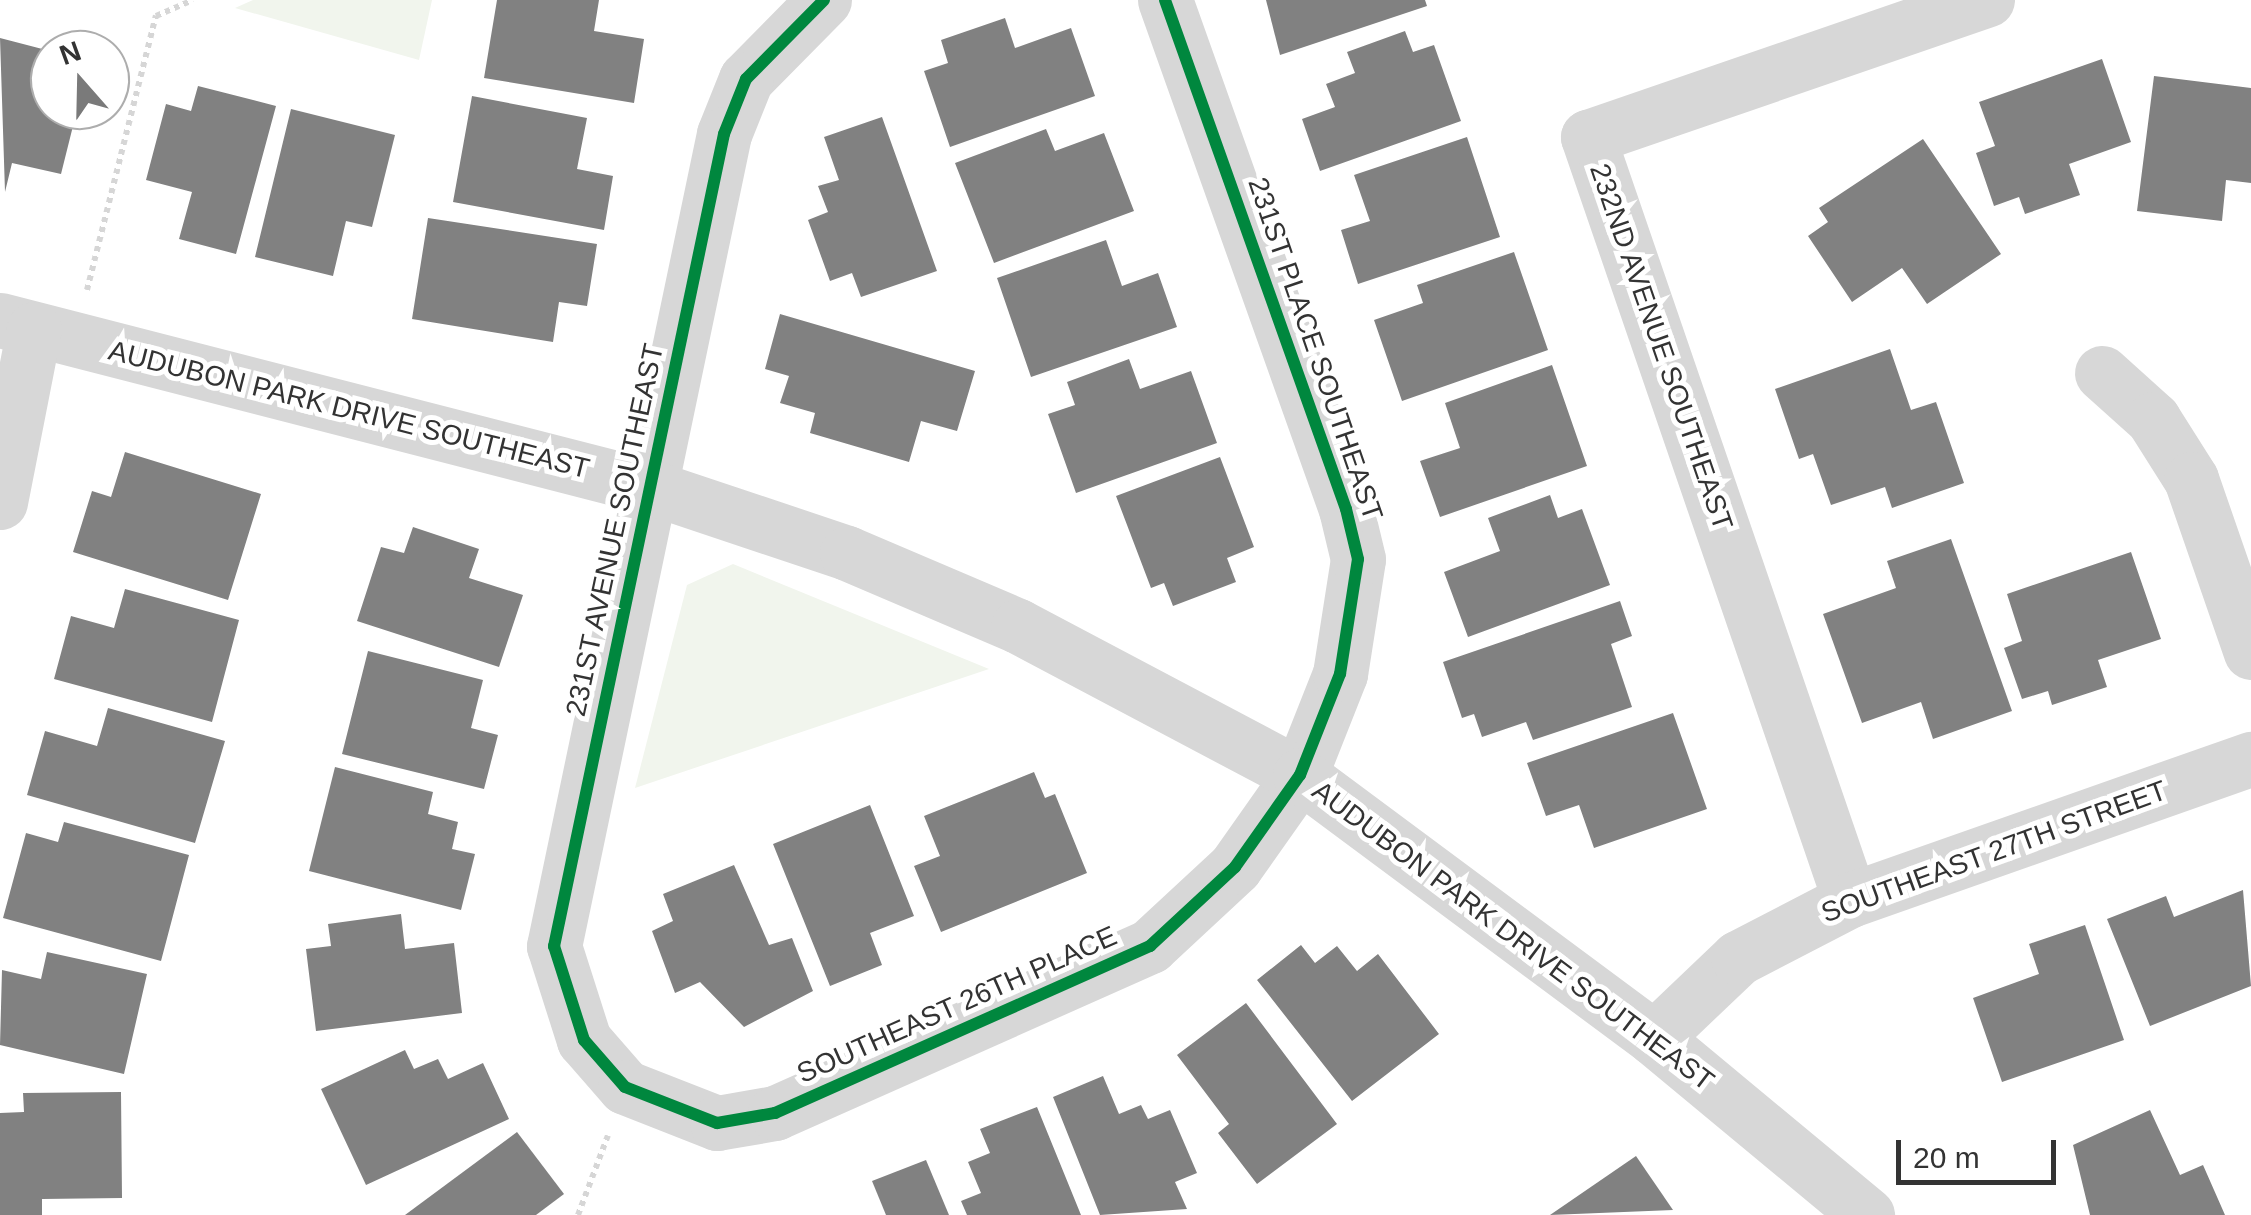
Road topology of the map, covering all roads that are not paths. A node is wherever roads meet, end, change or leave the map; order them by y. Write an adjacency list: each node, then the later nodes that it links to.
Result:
1 (824, 0): 6 (street, 231ST AVENUE SOUTHEAST)
2 (1166, 0): 10 (street, 231ST PLACE SOUTHEAST)
3 (1988, 0): 11 (street, 232ND AVENUE SOUTHEAST)
4 (36, 329): 6 (street, AUDUBON PARK DRIVE SOUTHEAST); 7 (street)
5 (2102, 372): 8 (street)
6 (650, 486): 10 (street, AUDUBON PARK DRIVE SOUTHEAST); 13 (street, 231ST AVENUE SOUTHEAST)
7 (0, 502)
8 (2251, 652)
9 (2251, 759): 11 (street, SOUTHEAST 27TH STREET)
10 (1300, 775): 12 (street, AUDUBON PARK DRIVE SOUTHEAST); 13 (street, SOUTHEAST 26TH PLACE)
11 (1850, 900): 12 (street, SOUTHEAST 27TH STREET)
12 (1654, 1038): 14 (street, AUDUBON PARK DRIVE SOUTHEAST)
13 (625, 1087)
14 (1866, 1215)

